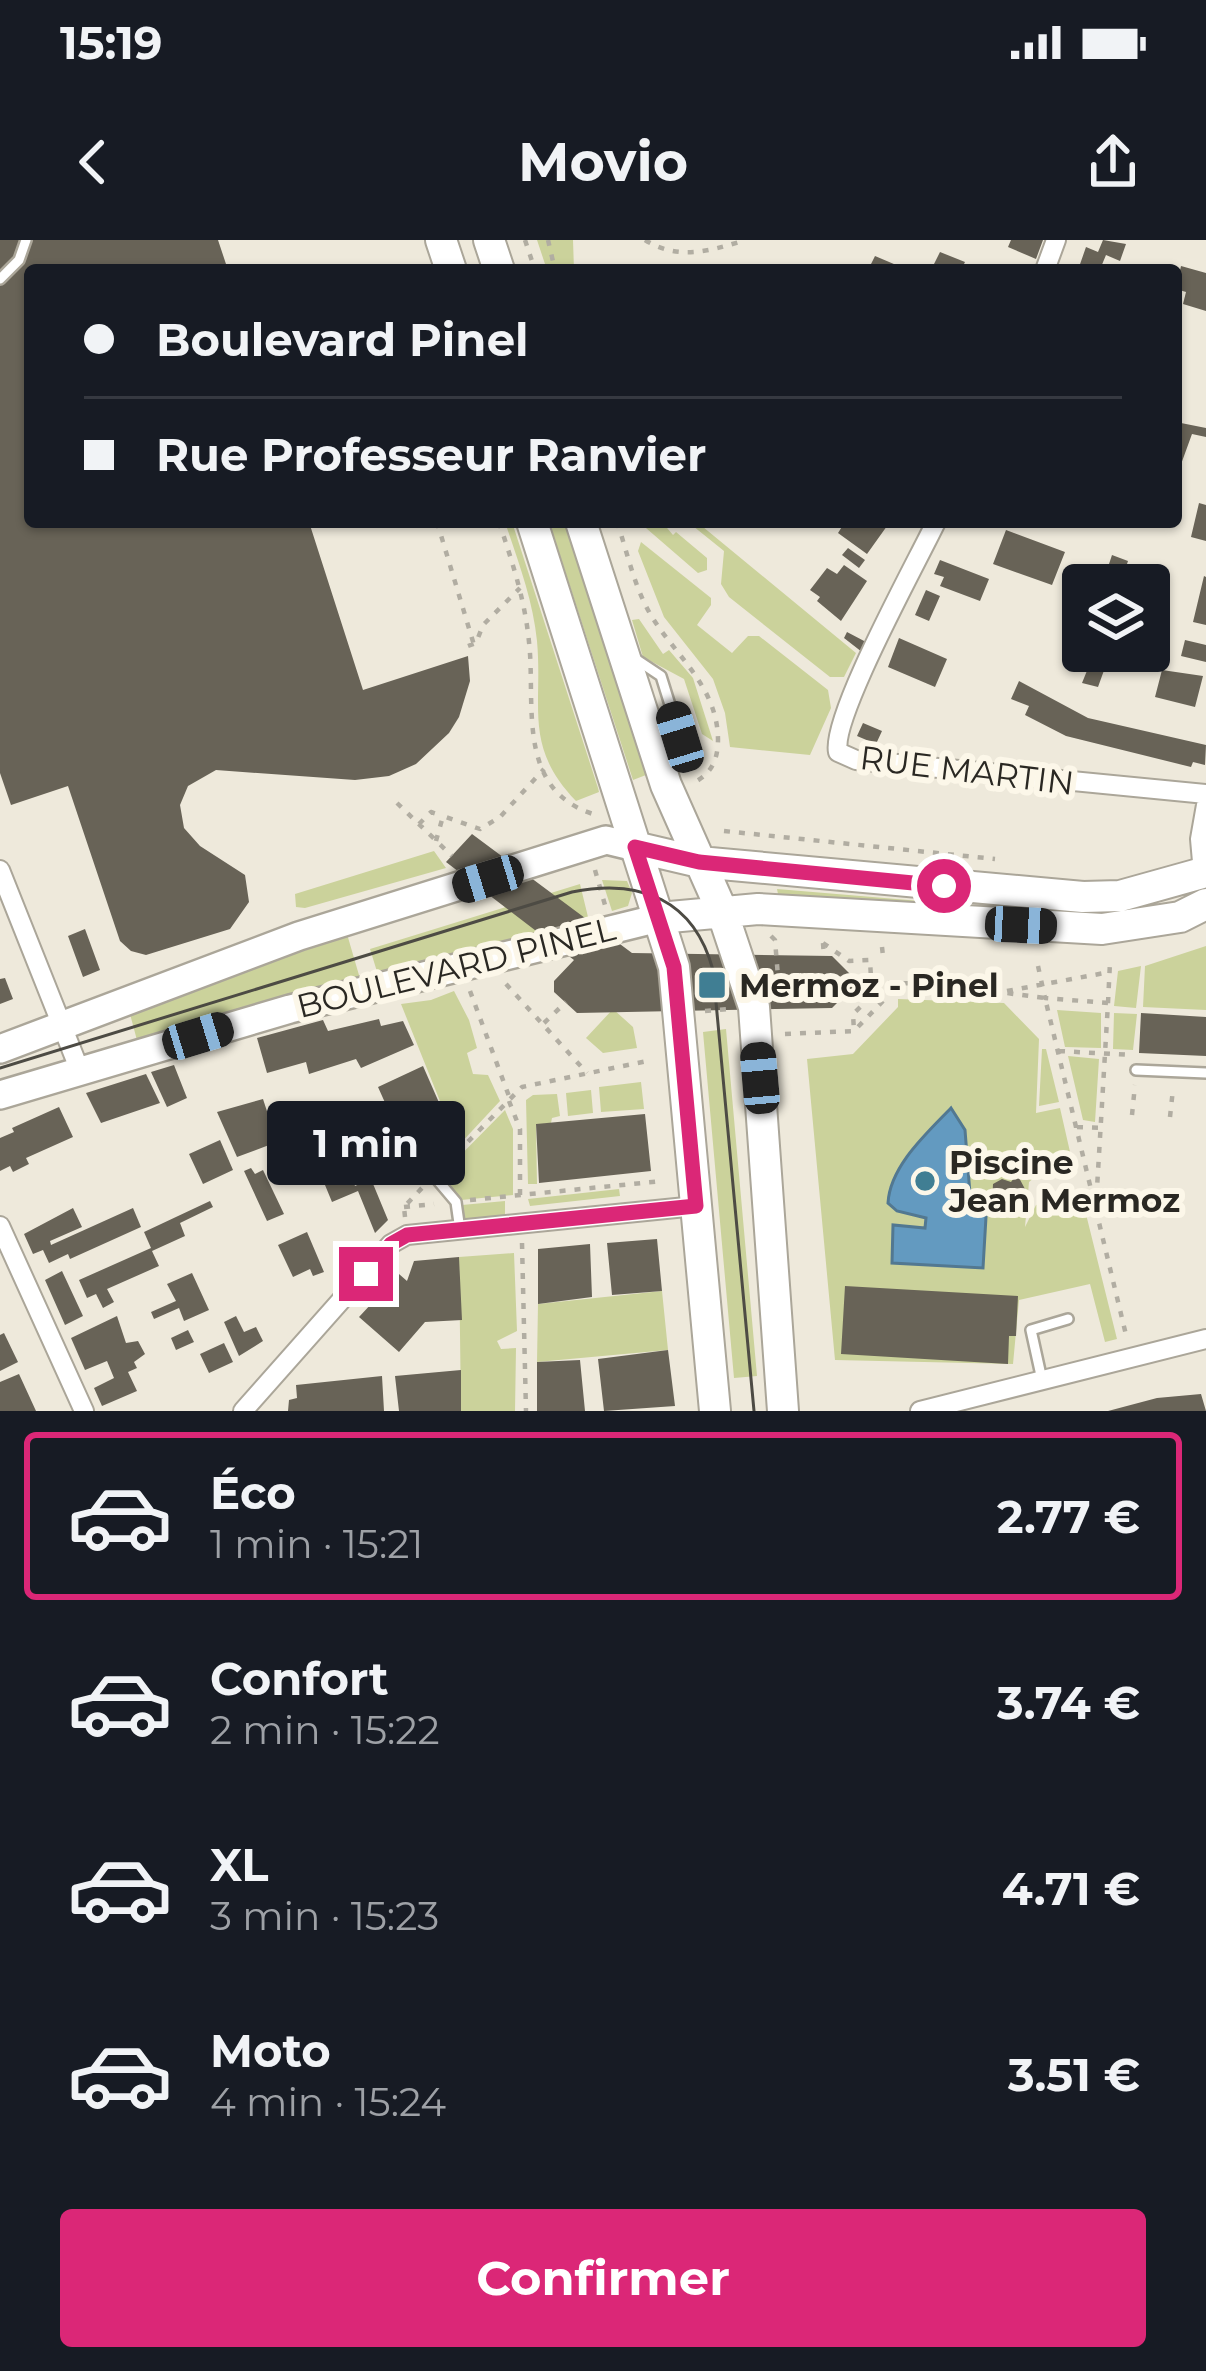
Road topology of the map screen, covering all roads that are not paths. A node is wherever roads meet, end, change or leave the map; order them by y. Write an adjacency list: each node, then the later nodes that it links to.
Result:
1 (26, 240): 2 (lane)
2 (0, 279)
3 (521, 528): 8 (lane)
4 (534, 528): 8 (main road)
5 (583, 528): 9 (main road)
6 (594, 528): 9 (lane)
7 (933, 528): 10 (street, RUE MARTIN)
8 (558, 604): 12 (main road)
9 (621, 644): 13 (main road)
10 (1206, 794)
11 (1206, 805): 15 (street)
12 (635, 847): 13 (main road, BOULEVARD PINEL); 18 (main road); 19 (street, BOULEVARD PINEL)
13 (699, 862): 15 (main road, BOULEVARD PINEL); 17 (main road)
14 (0, 870): 19 (street)
15 (1205, 872)
16 (1206, 904): 17 (main road, BOULEVARD PINEL)
17 (722, 911): 18 (main road, BOULEVARD PINEL); 36 (main road)
18 (659, 918): 22 (street, BOULEVARD PINEL); 26 (main road)
19 (64, 1025): 20 (street, BOULEVARD PINEL); 22 (street)
20 (0, 1049)
21 (1136, 1070): 23 (lane)
22 (80, 1071): 24 (street, BOULEVARD PINEL)
23 (1206, 1073)
24 (0, 1095)
25 (434, 1176): 28 (lane)
26 (696, 1206): 28 (street); 35 (main road)
27 (0, 1226): 33 (street)
28 (460, 1230): 34 (street)
29 (1068, 1319): 31 (lane)
30 (1206, 1340): 31 (street)
31 (1042, 1380): 32 (street)
32 (985, 1403): 37 (street)
33 (84, 1411)
34 (244, 1411)
35 (715, 1411)
36 (783, 1411)
37 (920, 1411)

